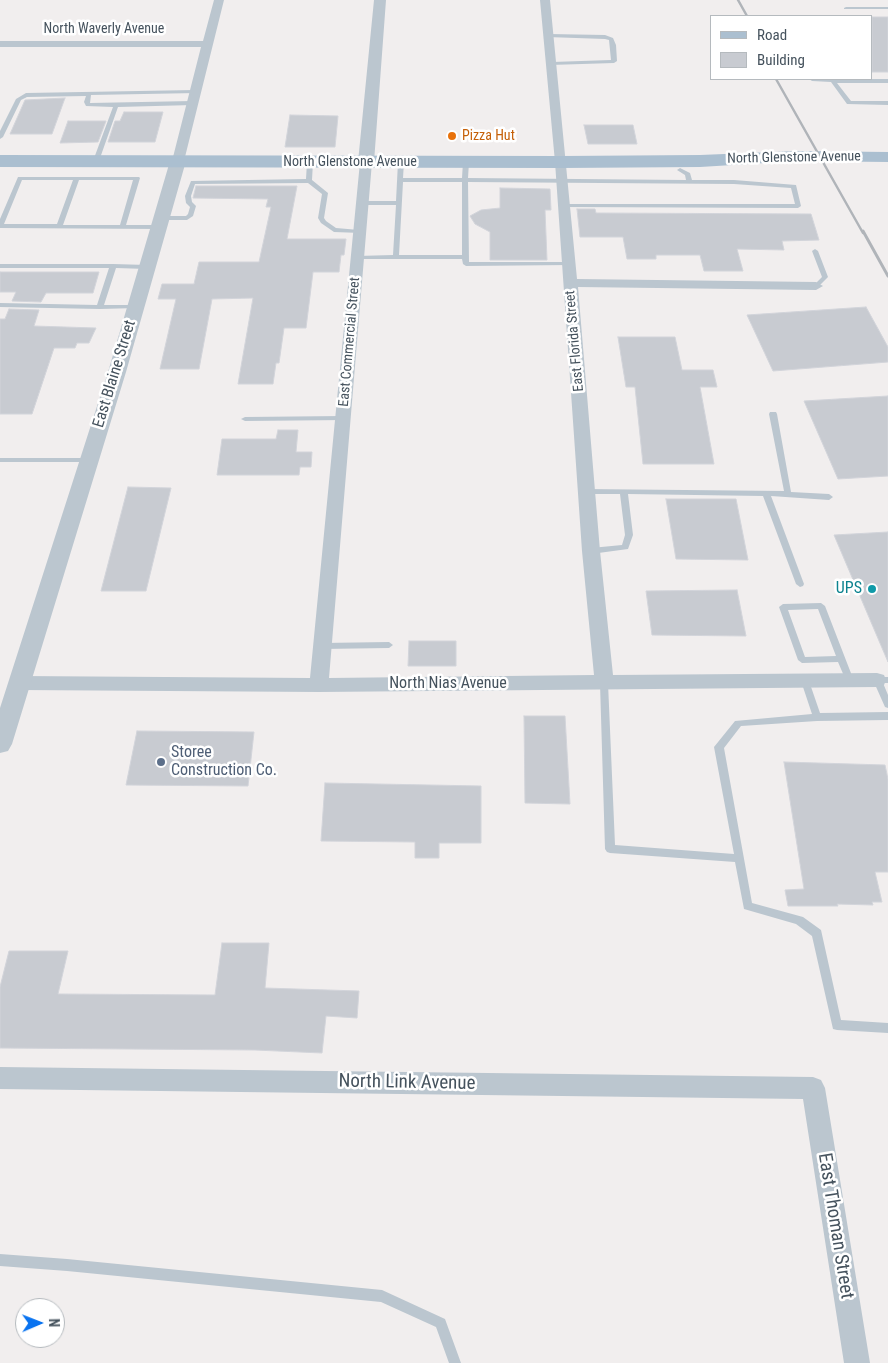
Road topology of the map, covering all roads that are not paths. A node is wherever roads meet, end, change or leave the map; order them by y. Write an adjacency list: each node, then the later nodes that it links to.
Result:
1 (219, 0): 8 (street, East Blaine Street)
2 (380, 0): 24 (street, East Commercial Street)
3 (545, 0): 6 (street, East Florida Street)
4 (846, 8): 5 (lane)
5 (888, 8)
6 (549, 36): 9 (street, East Florida Street); 9 (lane)
7 (0, 44): 8 (street, North Waverly Avenue)
8 (208, 44): 14 (street, East Blaine Street)
9 (552, 64): 25 (street, East Florida Street)
10 (822, 80): 11 (lane)
11 (833, 81): 12 (lane); 15 (lane)
12 (888, 81)
13 (89, 93): 14 (lane); 16 (lane); 17 (lane)
14 (194, 98): 16 (lane); 22 (street, East Blaine Street)
15 (888, 103)
16 (116, 105): 20 (lane)
17 (0, 137)
18 (888, 157): 21 (main road, North Glenstone Avenue)
19 (0, 161): 20 (main road, North Glenstone Avenue)
20 (96, 161): 22 (main road, North Glenstone Avenue)
21 (700, 161): 26 (main road, North Glenstone Avenue); 27 (main road, North Glenstone Avenue)
22 (178, 162): 23 (main road, North Glenstone Avenue); 38 (street, East Blaine Street)
23 (310, 162): 24 (main road, North Glenstone Avenue); 31 (lane)
24 (366, 162): 28 (main road, North Glenstone Avenue); 35 (street, East Commercial Street)
25 (561, 162): 27 (main road, North Glenstone Avenue); 29 (main road, North Glenstone Avenue); 32 (street, East Florida Street)
26 (888, 165)
27 (679, 166): 33 (lane); 34 (lane)
28 (400, 171): 29 (main road, North Glenstone Avenue); 36 (lane)
29 (466, 171): 32 (lane); 44 (lane)
30 (77, 178): 39 (lane); 39 (lane); 40 (lane)
31 (309, 181): 38 (lane); 41 (lane)
32 (563, 182): 33 (lane); 37 (street, East Florida Street)
33 (676, 182): 34 (lane)
34 (690, 182): 37 (lane)
35 (362, 203): 36 (lane); 41 (street, East Commercial Street)
36 (398, 203): 43 (lane)
37 (564, 205): 46 (street, East Florida Street)
38 (160, 223): 40 (lane); 49 (street, East Blaine Street)
39 (59, 227): 40 (lane)
40 (122, 227)
41 (359, 232): 45 (street, East Commercial Street)
42 (815, 250): 51 (lane)
43 (396, 257): 44 (lane); 45 (lane)
44 (465, 257): 46 (lane)
45 (357, 258): 56 (street, East Commercial Street)
46 (568, 264): 50 (street, East Florida Street)
47 (0, 266): 48 (lane)
48 (113, 266): 49 (lane); 53 (lane)
49 (147, 267): 54 (street, East Blaine Street)
50 (570, 283): 51 (street); 60 (street, East Florida Street)
51 (816, 286)
52 (0, 305): 53 (lane)
53 (100, 307): 54 (lane)
54 (135, 307): 59 (street, East Blaine Street)
55 (773, 414): 63 (lane)
56 (343, 418): 57 (lane); 67 (street, East Commercial Street)
57 (245, 419)
58 (0, 460): 59 (lane)
59 (89, 460): 73 (street, East Blaine Street)
60 (586, 491): 61 (lane); 65 (street, East Florida Street)
61 (624, 492): 62 (lane); 65 (lane)
62 (766, 493): 63 (lane); 66 (lane)
63 (788, 494): 64 (lane)
64 (829, 497)
65 (591, 551): 74 (street, East Florida Street)
66 (800, 584)
67 (322, 646): 68 (lane); 75 (street, East Commercial Street)
68 (389, 646)
69 (841, 659): 69 (lane); 72 (lane)
70 (882, 680): 72 (street, North Nias Avenue); 76 (lane)
71 (806, 681): 72 (street, North Nias Avenue); 74 (street, North Nias Avenue); 78 (lane)
72 (850, 681)
73 (19, 683): 75 (street, North Nias Avenue); 79 (street, East Blaine Street)
74 (604, 683): 75 (street, North Nias Avenue); 80 (lane)
75 (319, 685)
76 (888, 705)
77 (888, 716): 78 (lane)
78 (817, 717): 80 (lane)
79 (0, 744)
80 (738, 858): 81 (lane)
81 (888, 1028)
82 (0, 1078): 83 (street, North Link Avenue)
83 (814, 1088): 86 (street, East Thoman Street)
84 (0, 1260): 85 (lane)
85 (455, 1363)
86 (857, 1363)

